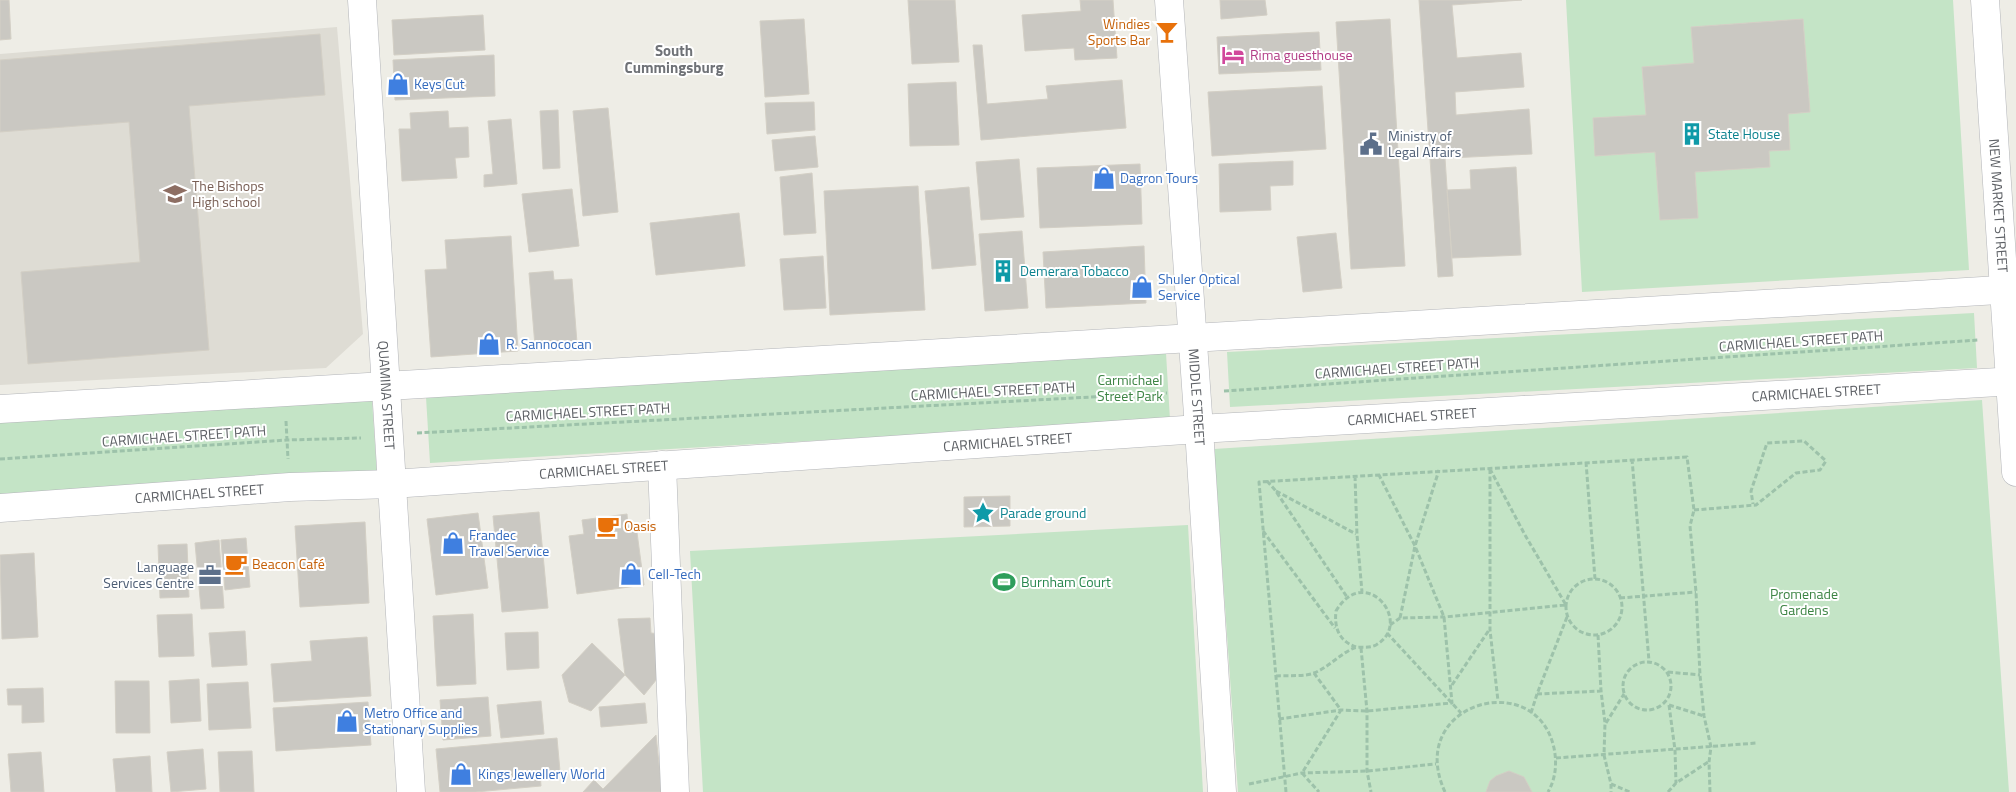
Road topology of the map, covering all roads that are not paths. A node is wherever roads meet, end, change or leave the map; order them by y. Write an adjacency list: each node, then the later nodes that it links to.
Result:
1 (362, 0): 7 (street, QUAMINA STREET)
2 (1169, 0): 5 (street, MIDDLE STREET)
3 (1985, 0): 4 (street, NEW MARKET STREET)
4 (2010, 290): 5 (street); 6 (street, NEW MARKET STREET)
5 (1192, 338): 7 (street); 9 (street, MIDDLE STREET)
6 (2013, 381): 9 (street, CARMICHAEL STREET); 11 (street, NEW MARKET STREET)
7 (386, 386): 8 (street); 12 (street, QUAMINA STREET)
8 (0, 409)
9 (1199, 429): 10 (street, CARMICHAEL STREET); 16 (street, MIDDLE STREET)
10 (662, 465): 12 (street, CARMICHAEL STREET); 15 (street)
11 (2016, 472)
12 (392, 484): 13 (street, CARMICHAEL STREET); 14 (street, QUAMINA STREET)
13 (0, 508)
14 (411, 792)
15 (676, 792)
16 (1222, 792)

